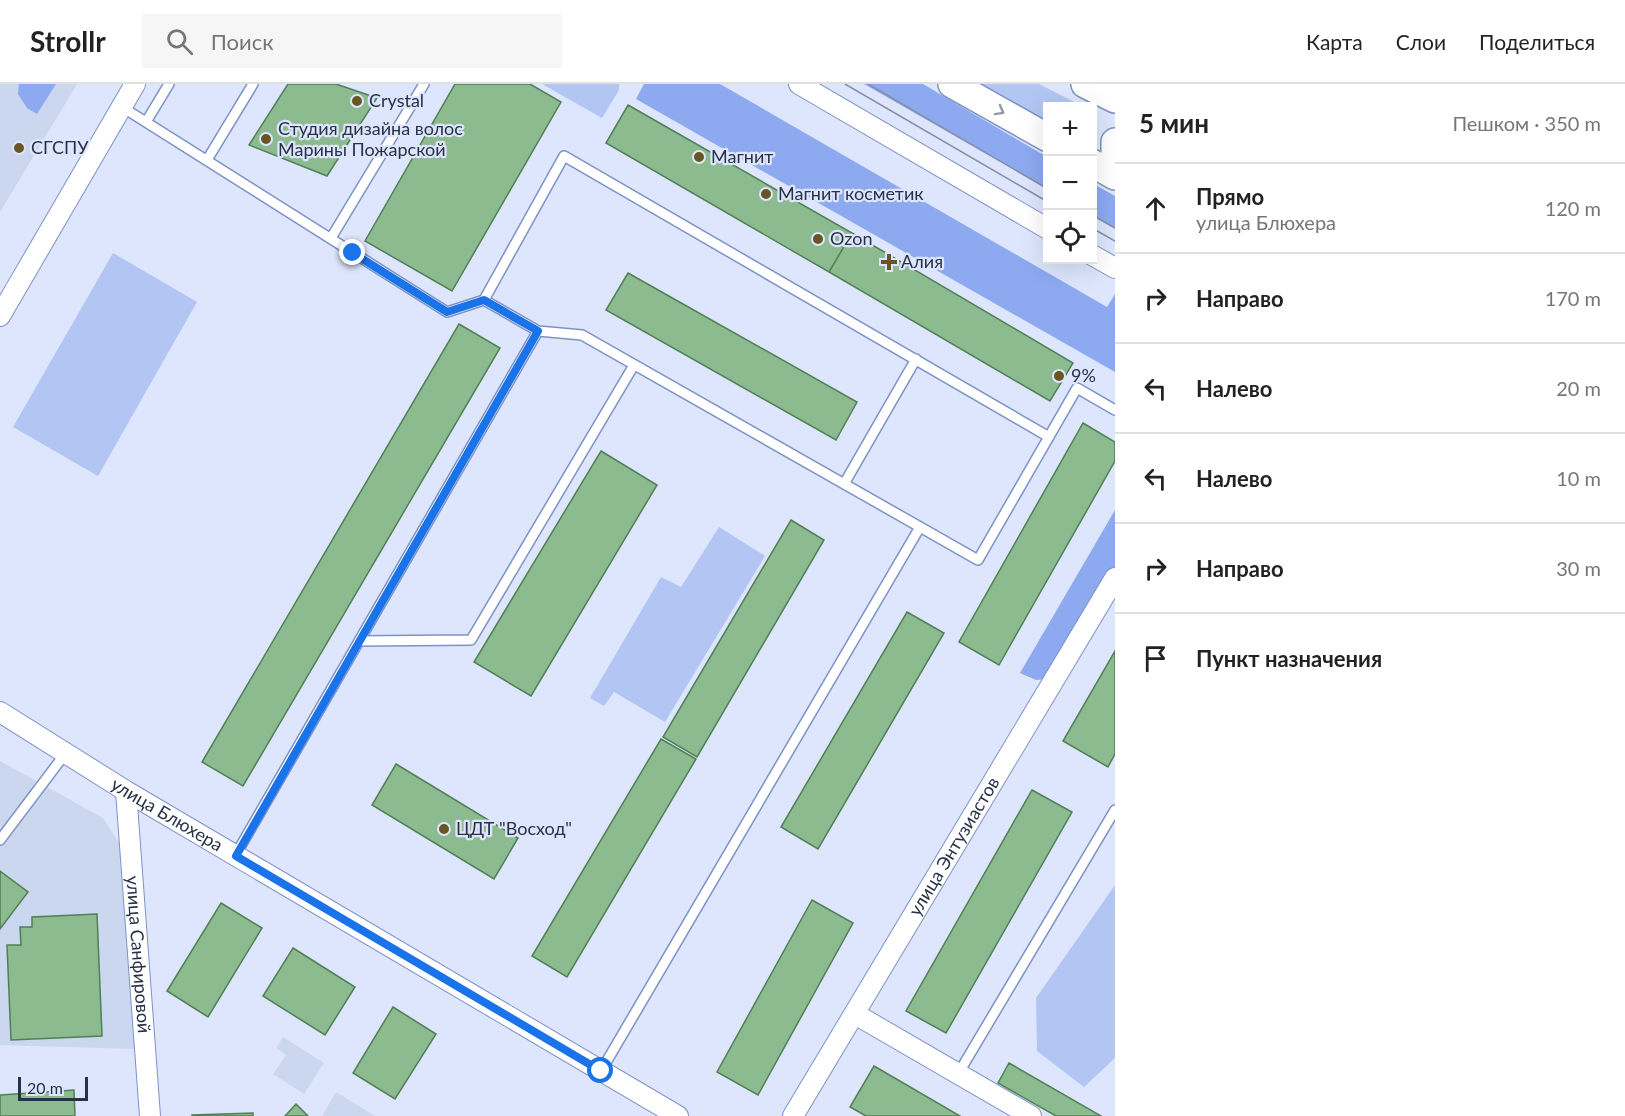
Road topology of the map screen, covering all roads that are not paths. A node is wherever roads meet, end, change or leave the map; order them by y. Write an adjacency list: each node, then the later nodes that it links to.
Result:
1 (135, 84): 9 (street)
2 (169, 84): 10 (lane)
3 (253, 84): 13 (lane)
4 (424, 84): 18 (lane)
5 (799, 84): 17 (street)
6 (952, 84): 11 (main road, one-way to 11)
7 (1084, 84): 8 (main road)
8 (1115, 99)
9 (122, 107): 10 (lane); 22 (street)
10 (146, 122): 13 (lane)
11 (1043, 136)
12 (1115, 142): 14 (main road)
13 (207, 160): 18 (lane)
14 (1115, 160)
15 (1097, 167): 16 (main road)
16 (1115, 176)
17 (1043, 227)
18 (331, 238): 21 (lane)
19 (1097, 258): 20 (street)
20 (1115, 268)
21 (484, 300): 23 (lane); 24 (lane)
22 (0, 316)
23 (538, 331): 25 (lane); 31 (lane)
24 (916, 359): 27 (lane); 28 (lane)
25 (634, 365): 28 (lane); 31 (lane)
26 (1115, 410): 27 (lane)
27 (1049, 437): 29 (lane)
28 (844, 484): 29 (lane)
29 (920, 527): 39 (lane)
30 (1115, 578): 38 (street, улица Энтузиастов)
31 (359, 641): 37 (lane)
32 (0, 712): 33 (street, улица Блюхера)
33 (65, 754): 34 (street, улица Блюхера); 36 (lane)
34 (126, 791): 37 (street, улица Блюхера); 41 (street, улица Санфировой)
35 (1115, 810): 40 (lane)
36 (0, 840)
37 (236, 856): 39 (street, улица Блюхера)
38 (855, 1014): 40 (street); 43 (street, улица Энтузиастов)
39 (601, 1071): 42 (street, улица Блюхера)
40 (958, 1074): 44 (street)
41 (150, 1116)
42 (678, 1116)
43 (793, 1116)
44 (1031, 1116)

